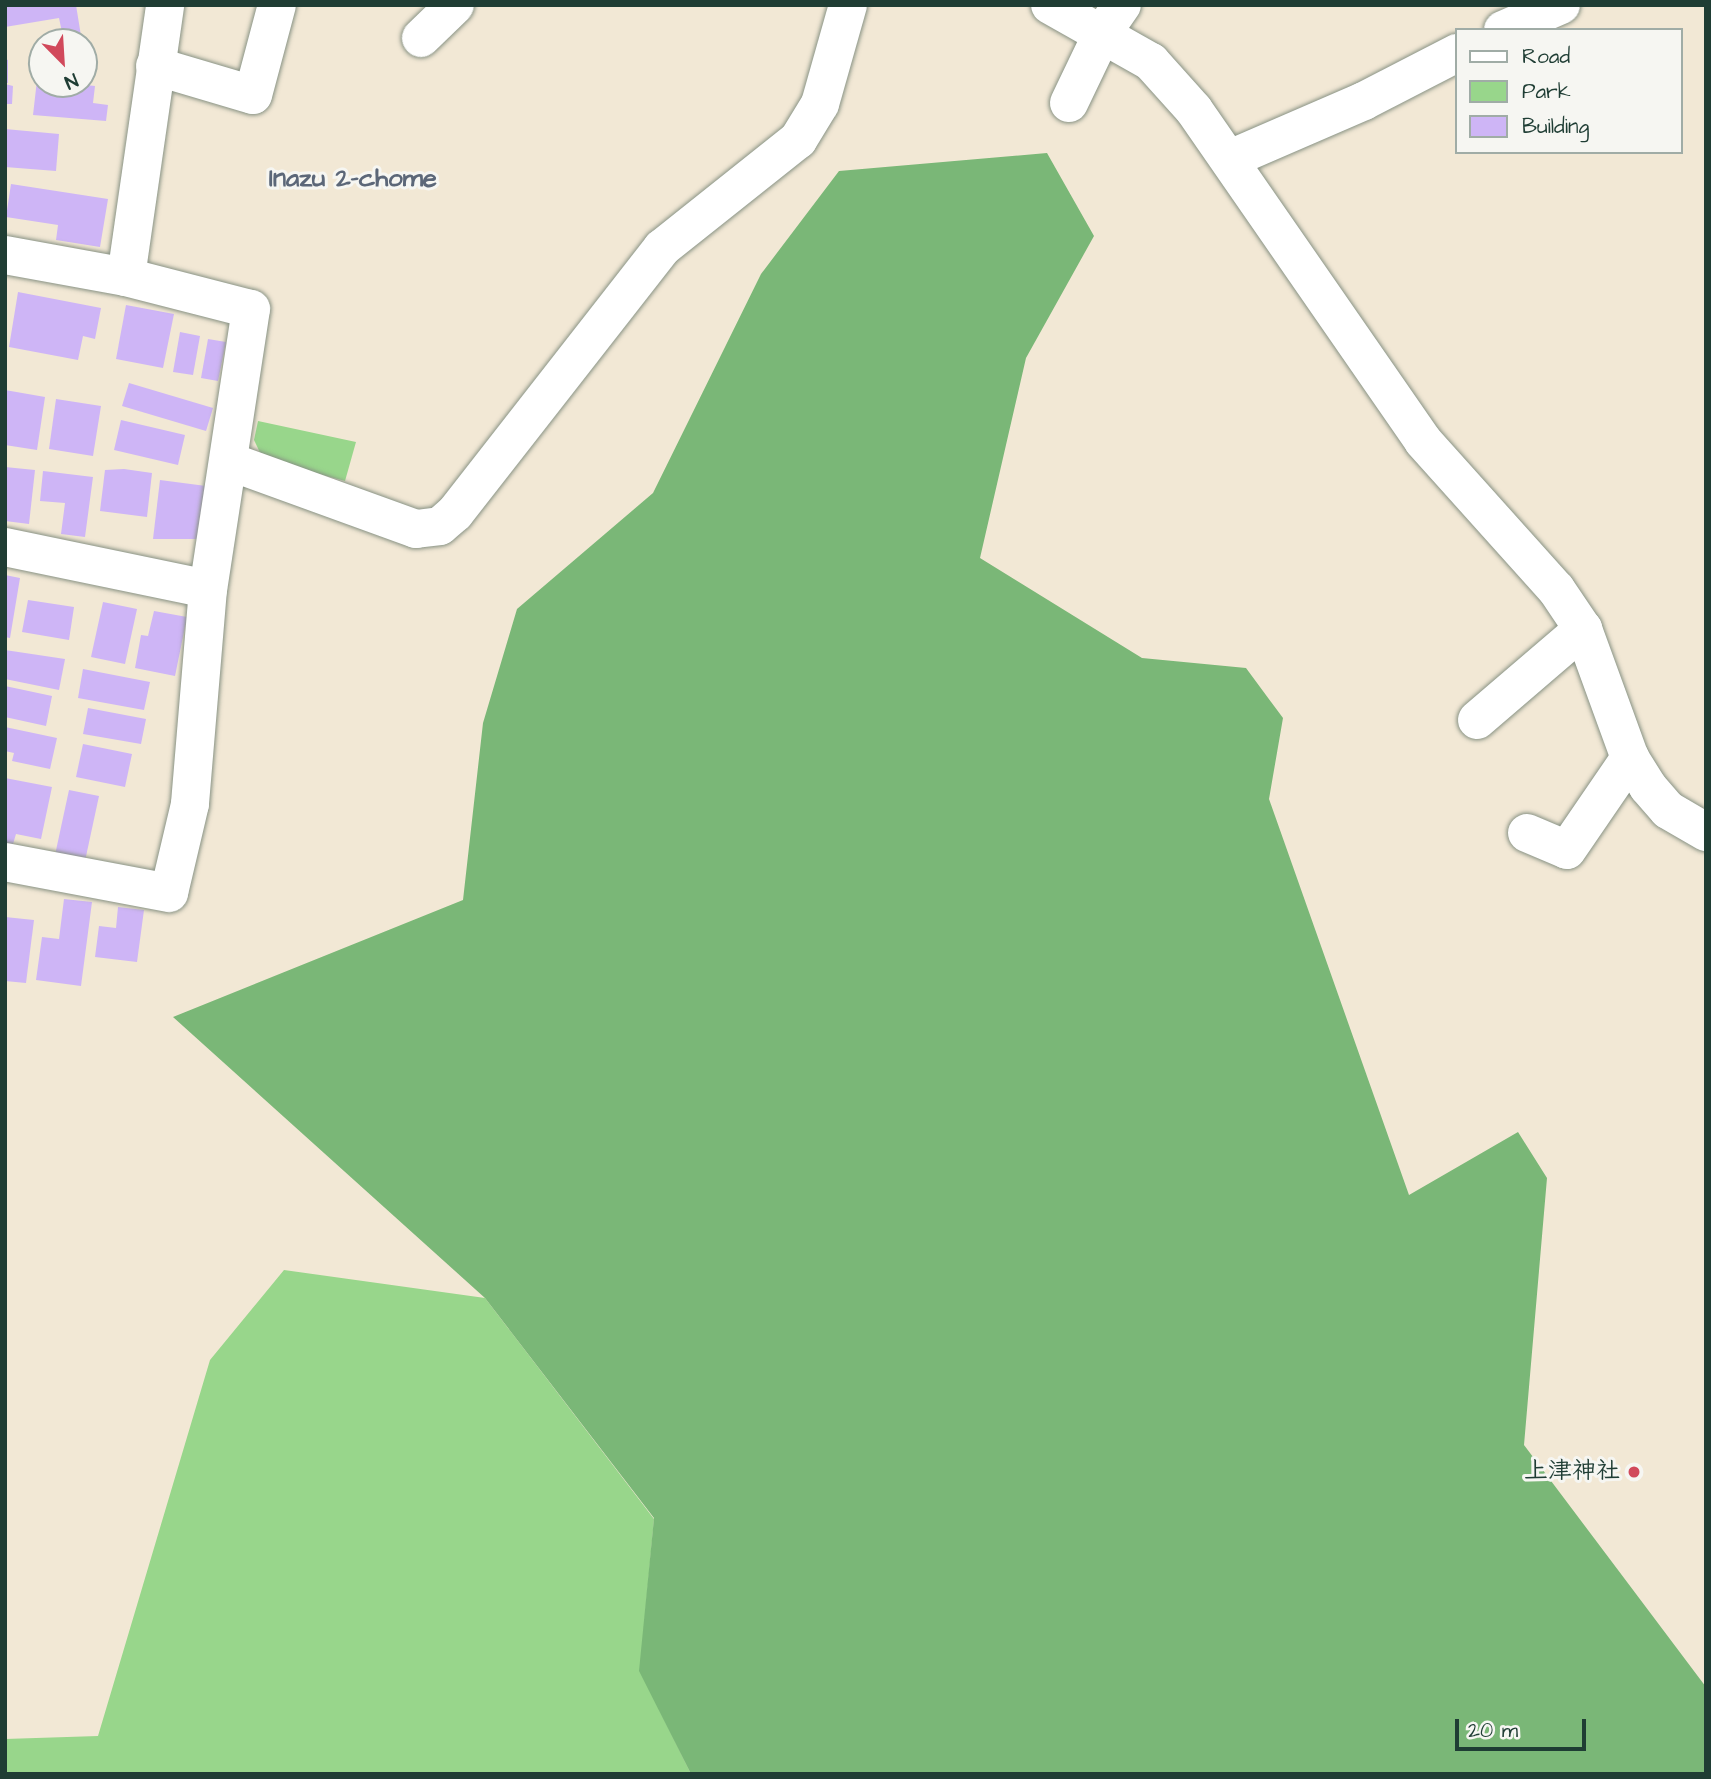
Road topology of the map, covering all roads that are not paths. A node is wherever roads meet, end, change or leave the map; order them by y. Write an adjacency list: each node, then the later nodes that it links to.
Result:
1 (165, 5): 11 (street)
2 (277, 5): 11 (street)
3 (455, 5): 9 (street)
4 (848, 5): 16 (street)
5 (1050, 5): 7 (street)
6 (1561, 5): 8 (street)
7 (1112, 18): 12 (street); 13 (street)
8 (1508, 28)
9 (421, 38)
10 (1456, 54): 13 (street)
11 (155, 66): 15 (street)
12 (1069, 103)
13 (1230, 159): 19 (street)
14 (5, 255): 15 (street)
15 (126, 276): 16 (street)
16 (231, 462): 18 (street)
17 (5, 547): 18 (street)
18 (208, 589): 24 (street)
19 (1583, 629): 20 (street); 21 (street)
20 (1477, 720)
21 (1630, 758): 22 (street); 23 (street)
22 (1706, 832)
23 (1527, 833)
24 (5, 862)

